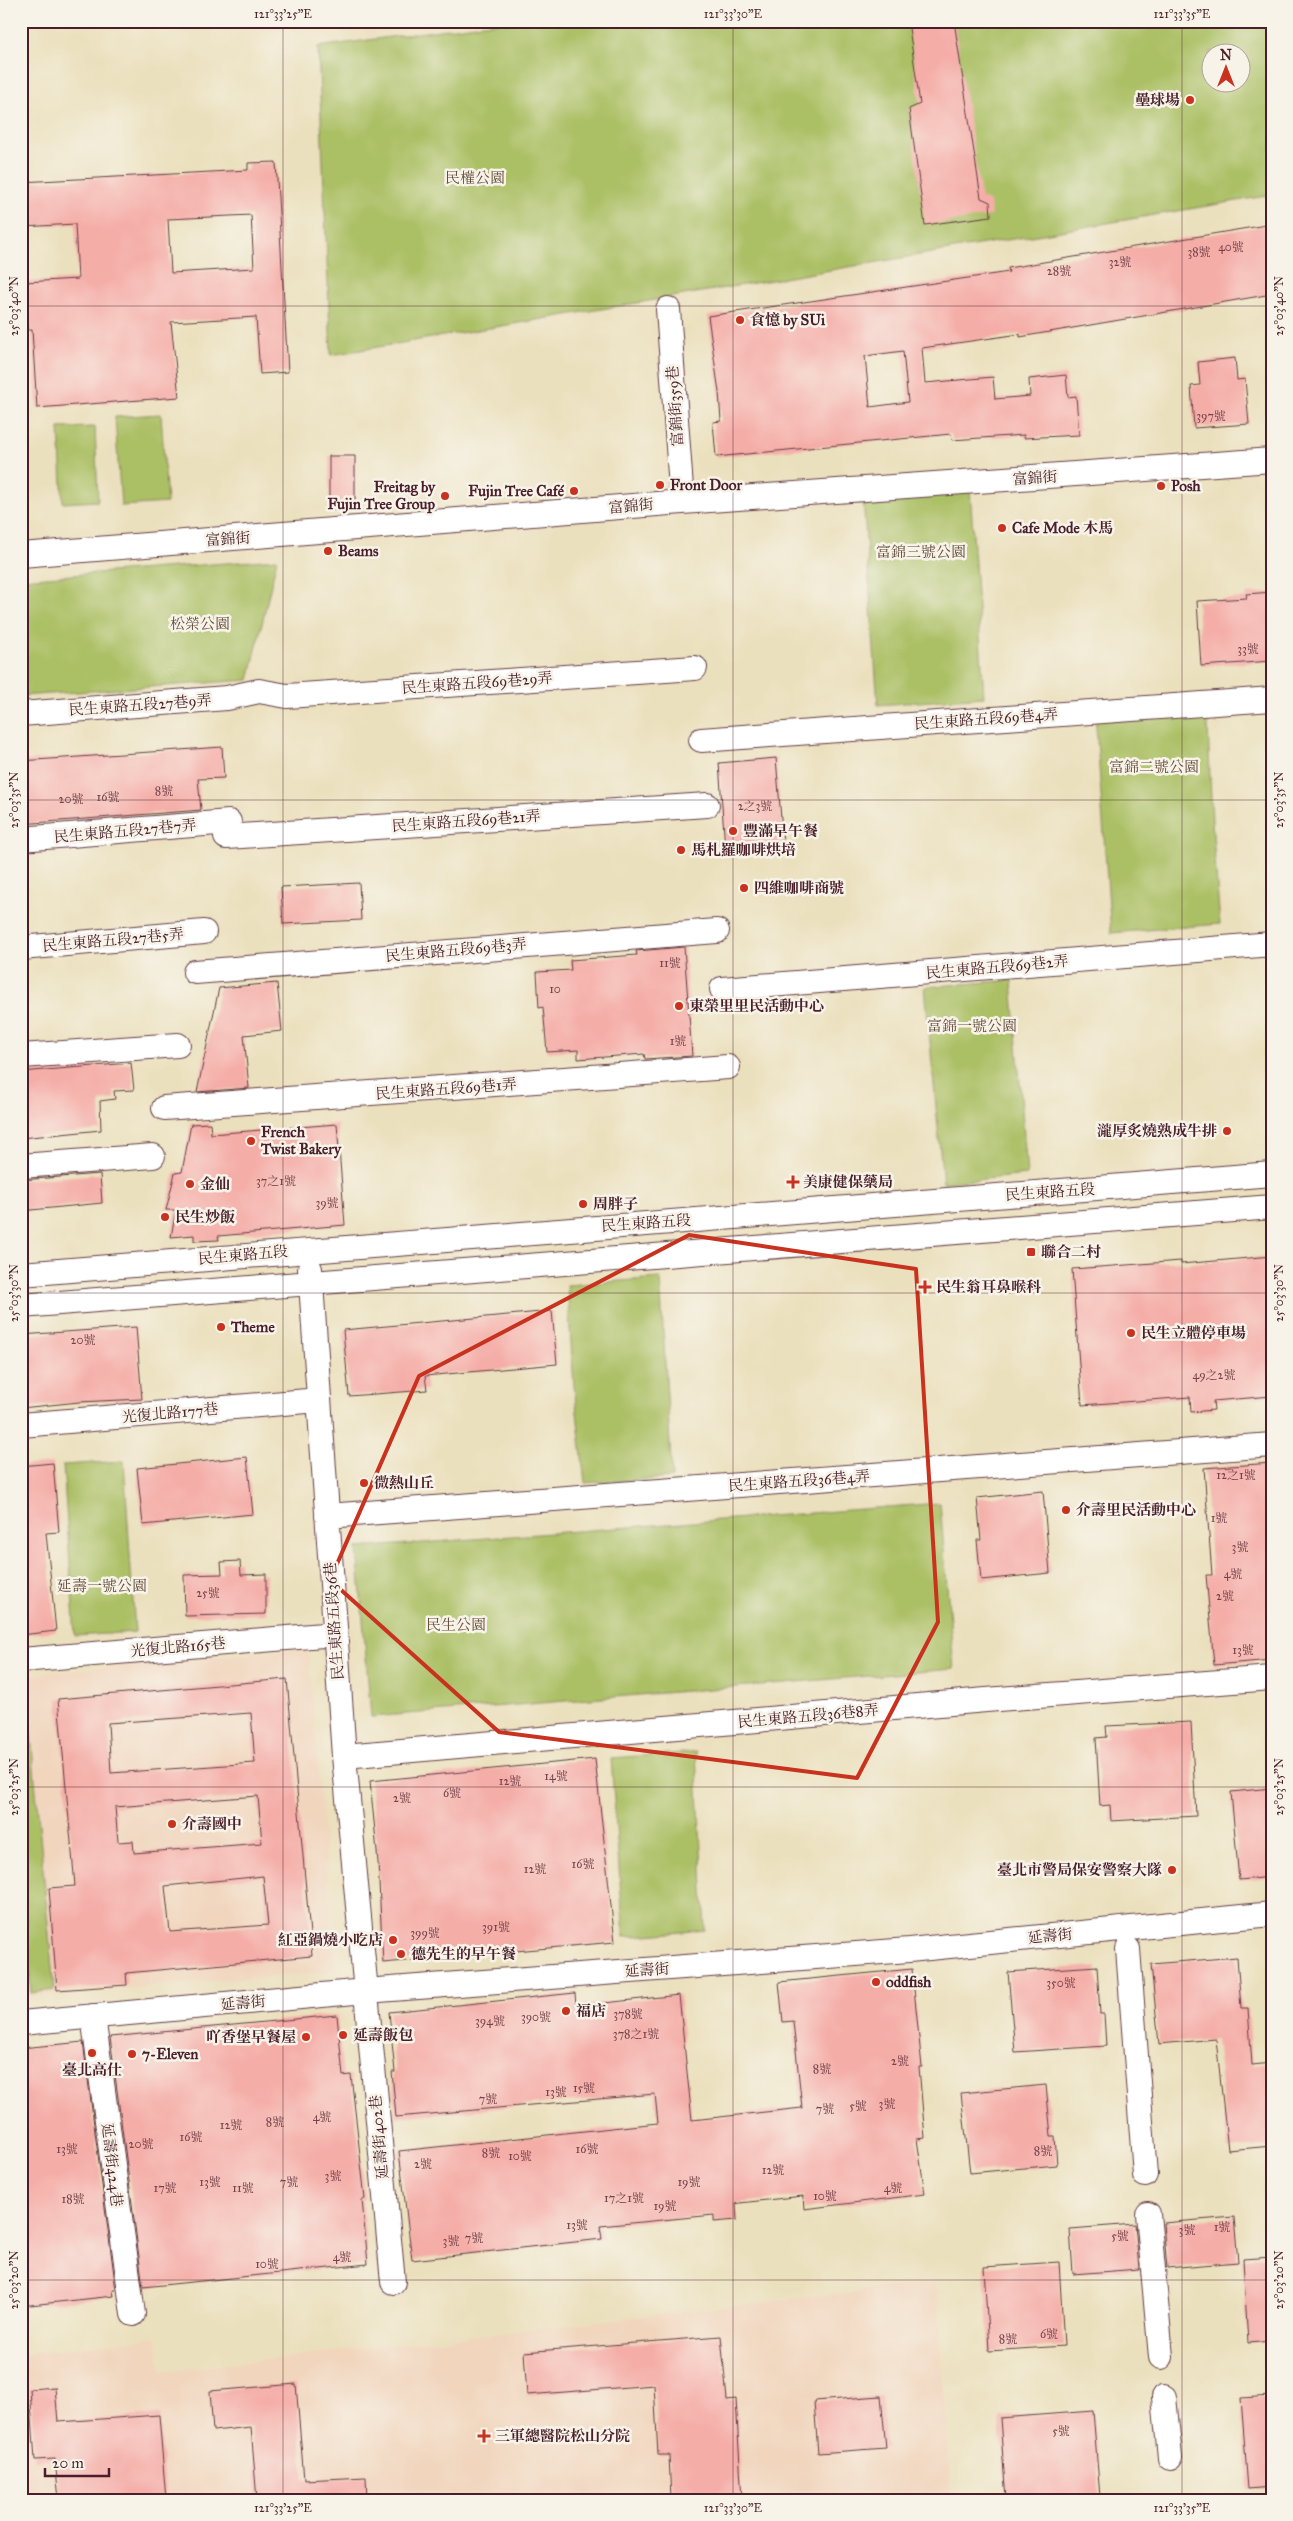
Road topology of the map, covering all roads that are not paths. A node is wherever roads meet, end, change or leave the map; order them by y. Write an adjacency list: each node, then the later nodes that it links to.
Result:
1 (668, 309): 3 (street, 富錦街359巷)
2 (1272, 460): 3 (street, 富錦街)
3 (682, 502): 4 (street, 富錦街)
4 (21, 555)
5 (695, 668): 6 (street, 民生東路五段69巷29弄)
6 (259, 691): 8 (street, 民生東路五段27巷9弄)
7 (1272, 699): 9 (street, 民生東路五段69巷4弄)
8 (21, 714)
9 (701, 740)
10 (707, 805): 11 (street, 民生東路五段69巷21弄)
11 (228, 829): 12 (street, 民生東路五段27巷7弄)
12 (21, 839)
13 (717, 931): 17 (street, 民生東路五段69巷3弄)
14 (204, 932): 16 (street, 民生東路五段27巷5弄)
15 (1272, 944): 18 (street, 民生東路五段69巷2弄)
16 (21, 948)
17 (195, 972)
18 (722, 989)
19 (178, 1045): 20 (street)
20 (21, 1056)
21 (728, 1067): 22 (street, 民生東路五段69巷1弄)
22 (164, 1108)
23 (153, 1156): 24 (street)
24 (21, 1166)
25 (1272, 1174): 27 (street, 民生東路五段)
26 (1272, 1207): 29 (street)
27 (309, 1250): 28 (street, 民生東路五段); 29 (street, 民生東路五段36巷)
28 (21, 1274)
29 (311, 1283): 30 (street); 31 (street, 民生東路五段36巷)
30 (21, 1306)
31 (319, 1400): 32 (street, 光復北路177巷); 34 (street, 民生東路五段36巷)
32 (21, 1425)
33 (1272, 1445): 34 (street, 民生東路五段36巷4弄)
34 (327, 1516): 35 (street, 民生東路五段36巷)
35 (335, 1634): 36 (street, 光復北路165巷); 38 (street, 民生東路五段36巷)
36 (21, 1660)
37 (1272, 1678): 38 (street, 民生東路五段36巷8弄)
38 (344, 1756): 41 (street, 民生東路五段36巷)
39 (1272, 1914): 41 (street, 延壽街)
40 (1128, 1949): 44 (street)
41 (365, 1991): 42 (street, 延壽街); 46 (street, 延壽街402巷)
42 (93, 2016): 43 (street, 延壽街); 47 (street, 延壽街424巷)
43 (21, 2022)
44 (1145, 2175)
45 (1148, 2214): 48 (street)
46 (393, 2282)
47 (133, 2314)
48 (1161, 2357)
49 (1164, 2397): 50 (street)
50 (1170, 2458)

